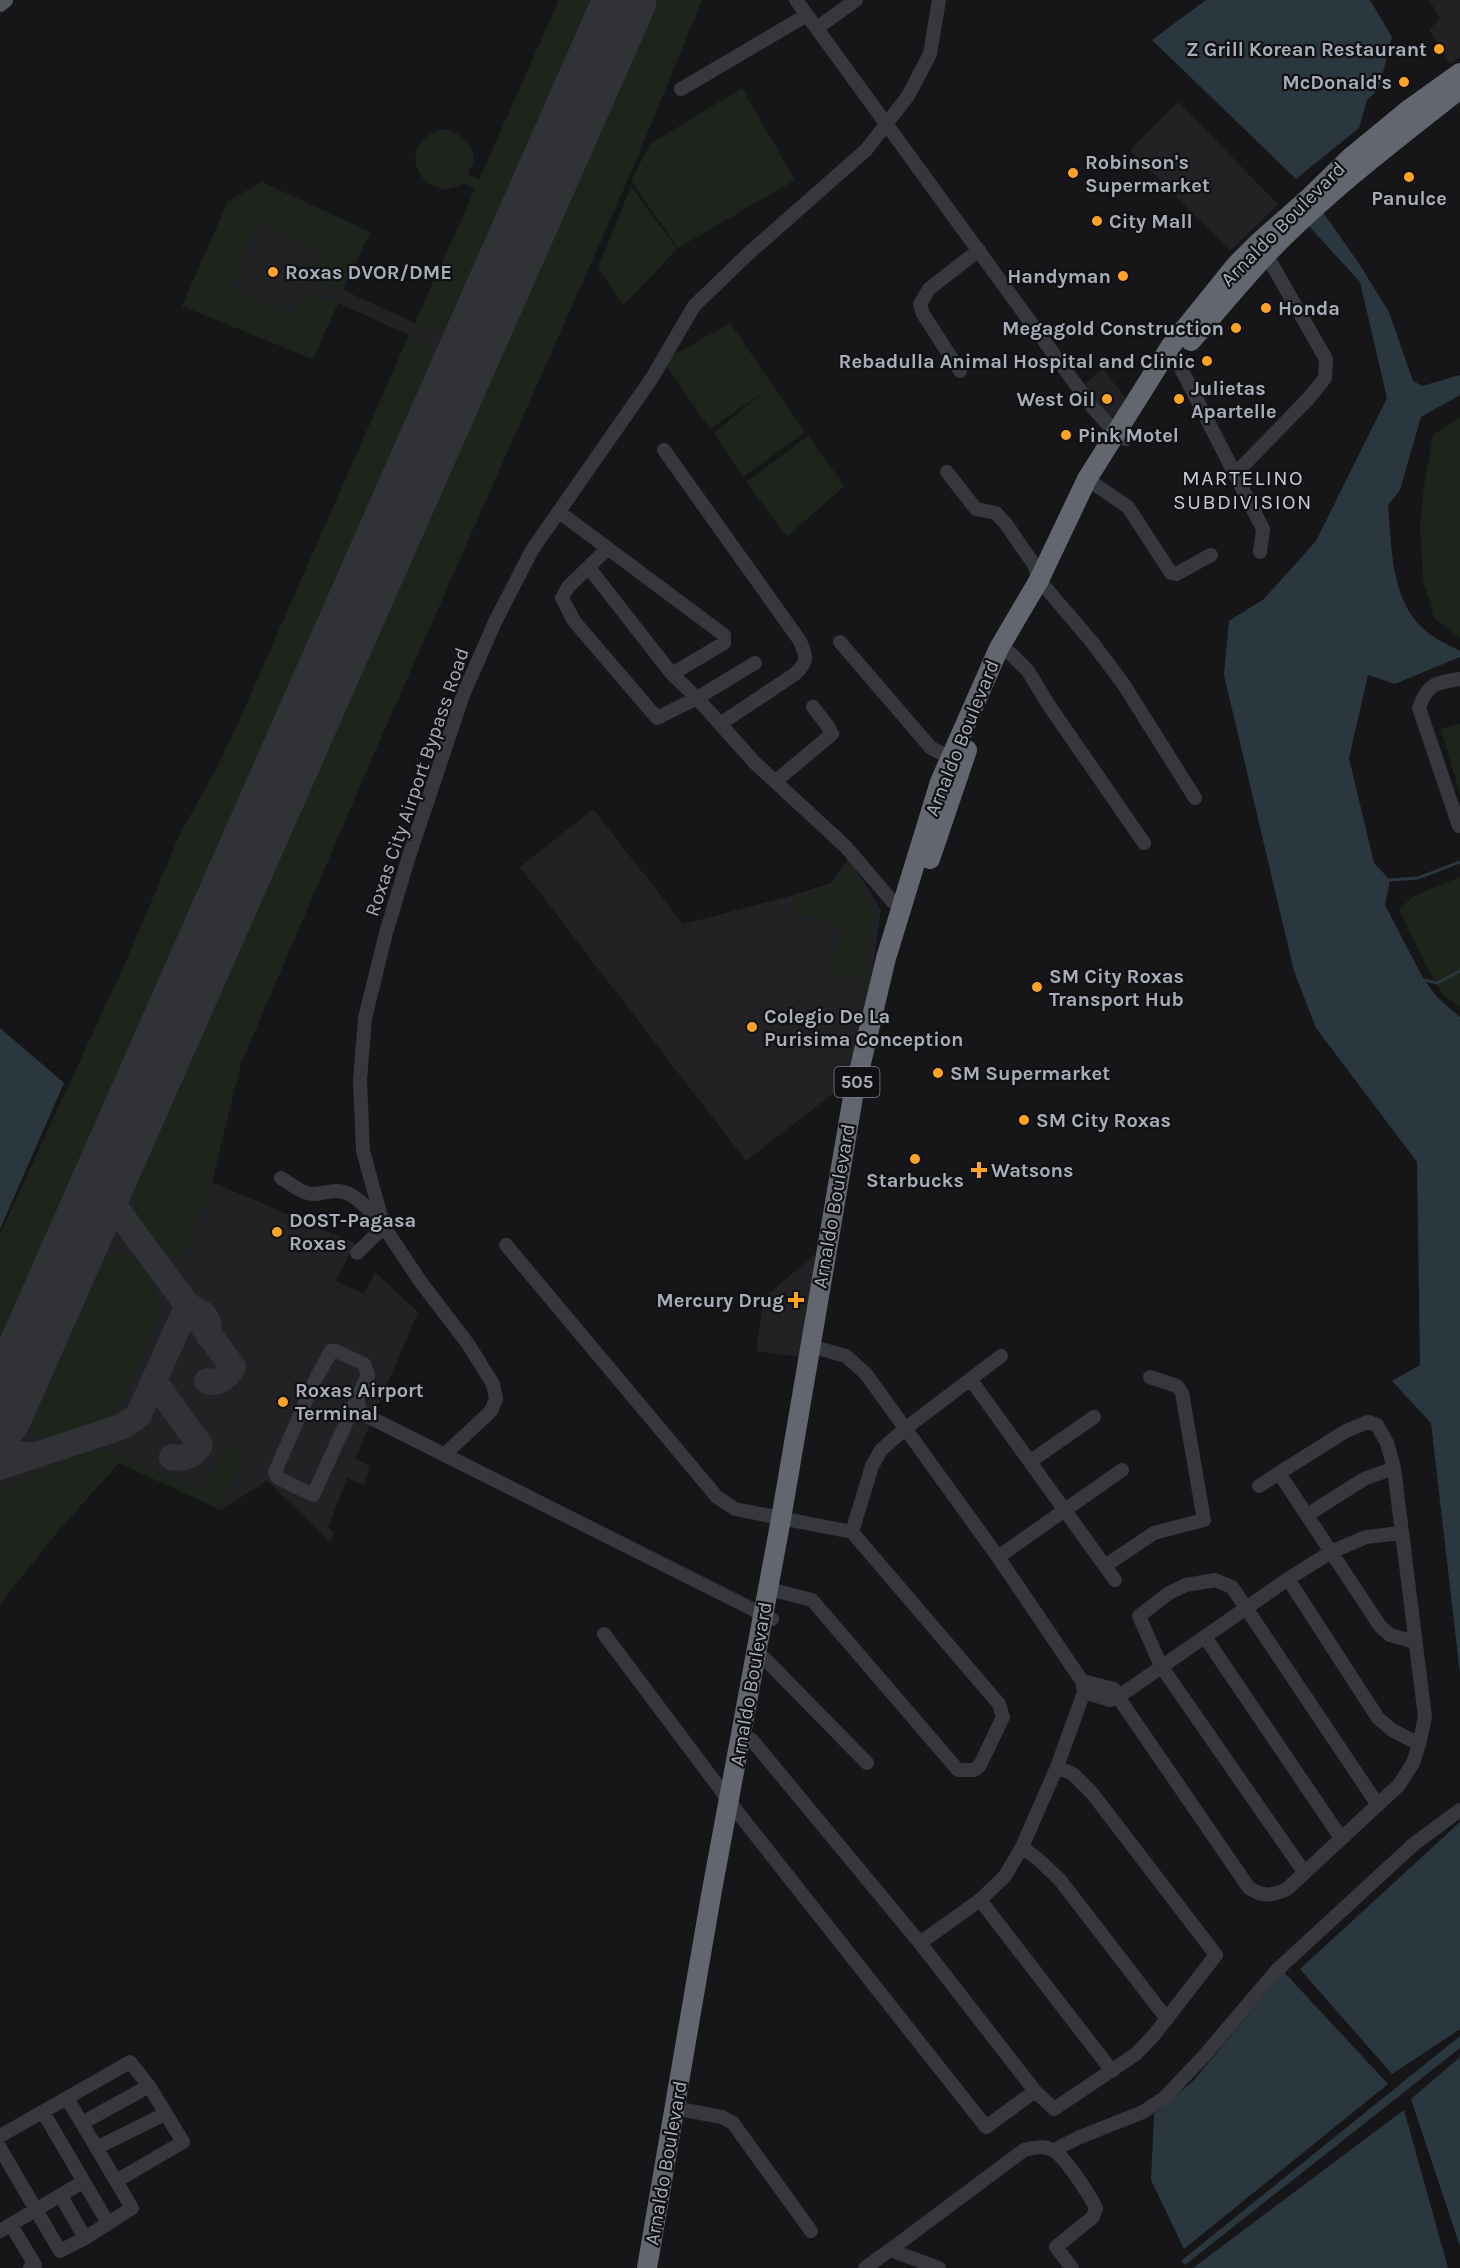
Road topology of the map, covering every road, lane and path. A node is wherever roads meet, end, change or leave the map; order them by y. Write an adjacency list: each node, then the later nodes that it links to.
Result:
1 (5, 0): 5 (main road)
2 (796, 0): 6 (street)
3 (856, 0): 7 (street)
4 (939, 0): 20 (street, Roxas City Airport Bypass Road)
5 (0, 4)
6 (807, 15): 7 (street); 9 (street)
7 (817, 28): 12 (street)
8 (1460, 73): 11 (highway, Arnaldo Boulevard / 505)
9 (681, 89)
10 (1460, 89): 11 (highway, Arnaldo Boulevard / 505)
11 (1262, 248): 13 (highway, Arnaldo Boulevard / 505); 18 (street)
12 (979, 250): 14 (street); 15 (street)
13 (1173, 353): 15 (highway, Arnaldo Boulevard / 505); 18 (street)
14 (960, 371)
15 (1121, 436): 19 (highway, Arnaldo Boulevard / 505)
16 (664, 450): 33 (street)
17 (947, 471): 25 (street)
18 (1235, 474): 22 (street)
19 (1093, 482): 23 (street); 25 (highway, Arnaldo Boulevard / 505)
20 (559, 512): 21 (street); 41 (street, Roxas City Airport Bypass Road)
21 (607, 549): 24 (street); 29 (street)
22 (1260, 552)
23 (1211, 555)
24 (589, 568): 29 (street); 31 (street)
25 (1043, 583): 27 (highway, Arnaldo Boulevard / 505); 36 (street)
26 (840, 642): 34 (street)
27 (1005, 651): 34 (highway, Arnaldo Boulevard / 505); 38 (street)
28 (755, 663): 31 (street)
29 (672, 674): 31 (street)
30 (1460, 679): 37 (street)
31 (697, 698): 33 (street)
32 (813, 707): 35 (street)
33 (720, 724): 35 (street)
34 (956, 761): 39 (highway, Arnaldo Boulevard / 505)
35 (776, 781): 39 (street)
36 (1195, 798)
37 (1459, 826)
38 (1144, 843)
39 (902, 918): 44 (highway, Arnaldo Boulevard / 505)
40 (281, 1178): 41 (street)
41 (384, 1227): 43 (street); 53 (street, Roxas City Airport Bypass Road)
42 (506, 1245): 61 (street)
43 (357, 1253)
44 (815, 1347): 52 (street); 61 (highway, Arnaldo Boulevard / 505)
45 (1001, 1356): 47 (street)
46 (1150, 1377): 66 (street)
47 (971, 1380): 52 (street); 54 (street)
48 (358, 1398): 49 (street); 51 (street); 51 (street)
49 (363, 1414): 51 (street); 53 (street)
50 (1094, 1417): 54 (street)
51 (348, 1420)
52 (906, 1428): 62 (street); 65 (street)
53 (444, 1455): 71 (street)
54 (1031, 1461): 59 (street)
55 (1394, 1468): 57 (street); 60 (street); 63 (street)
56 (1122, 1470): 59 (street)
57 (1279, 1473): 58 (street); 60 (street)
58 (1259, 1486)
59 (1065, 1509): 65 (street); 66 (street)
60 (1307, 1515): 64 (street)
61 (786, 1520): 62 (street); 69 (highway, Arnaldo Boulevard / 505); 71 (highway, Arnaldo Boulevard / 505)
62 (852, 1532): 69 (street)
63 (1401, 1533): 64 (street); 74 (street)
64 (1331, 1552): 67 (street); 74 (street)
65 (998, 1557): 77 (street)
66 (1105, 1566): 68 (street)
67 (1288, 1579): 70 (street); 81 (street)
68 (1115, 1580)
69 (777, 1591): 71 (highway, Arnaldo Boulevard / 505)
70 (1246, 1609): 73 (street); 76 (street); 84 (street)
71 (768, 1618): 75 (highway, Arnaldo Boulevard / 505); 79 (highway, Arnaldo Boulevard / 505)
72 (604, 1634): 85 (street)
73 (1205, 1637): 76 (street); 87 (street)
74 (1415, 1642): 81 (street)
75 (765, 1659): 79 (highway, Arnaldo Boulevard / 505); 82 (street)
76 (1161, 1666): 78 (street); 89 (street)
77 (1083, 1686): 78 (street); 83 (street)
78 (1118, 1697): 89 (street)
79 (751, 1711): 80 (highway, Arnaldo Boulevard / 505); 85 (highway, Arnaldo Boulevard / 505)
80 (751, 1739): 85 (highway, Arnaldo Boulevard / 505); 91 (street)
81 (1419, 1744): 84 (street)
82 (867, 1762)
83 (1057, 1767): 88 (street); 92 (street)
84 (1378, 1804): 87 (street)
85 (734, 1808): 94 (highway, Arnaldo Boulevard / 505); 96 (street)
86 (1460, 1810): 105 (street)
87 (1341, 1838): 89 (street)
88 (1022, 1847): 90 (street); 92 (street)
89 (1304, 1872)
90 (981, 1900): 91 (street); 93 (street)
91 (921, 1943): 96 (street)
92 (1167, 2019): 93 (street)
93 (1112, 2071): 96 (street)
94 (687, 2074): 98 (highway, Arnaldo Boulevard / 505); 106 (highway, Arnaldo Boulevard / 505)
95 (148, 2086): 97 (street); 100 (street); 101 (street)
96 (1035, 2091)
97 (68, 2098): 99 (street); 101 (street)
98 (685, 2110): 106 (highway, Arnaldo Boulevard / 505); 113 (street)
99 (43, 2112): 102 (street); 108 (street)
100 (165, 2114): 104 (street); 107 (street)
101 (82, 2123): 104 (street)
102 (0, 2136)
103 (0, 2148): 110 (street)
104 (96, 2148): 107 (street)
105 (1054, 2150): 115 (street); 120 (street)
106 (670, 2165): 116 (highway, Arnaldo Boulevard / 505)
107 (116, 2181): 111 (street)
108 (83, 2182): 109 (street); 111 (street)
109 (61, 2196): 110 (street); 114 (street)
110 (36, 2210): 112 (street); 114 (street)
111 (108, 2223): 114 (street)
112 (6, 2228): 117 (street)
113 (811, 2231)
114 (85, 2238)
115 (890, 2250): 118 (street); 119 (street)
116 (653, 2265)
117 (30, 2268)
118 (865, 2268)
119 (939, 2268)
120 (1072, 2268)

